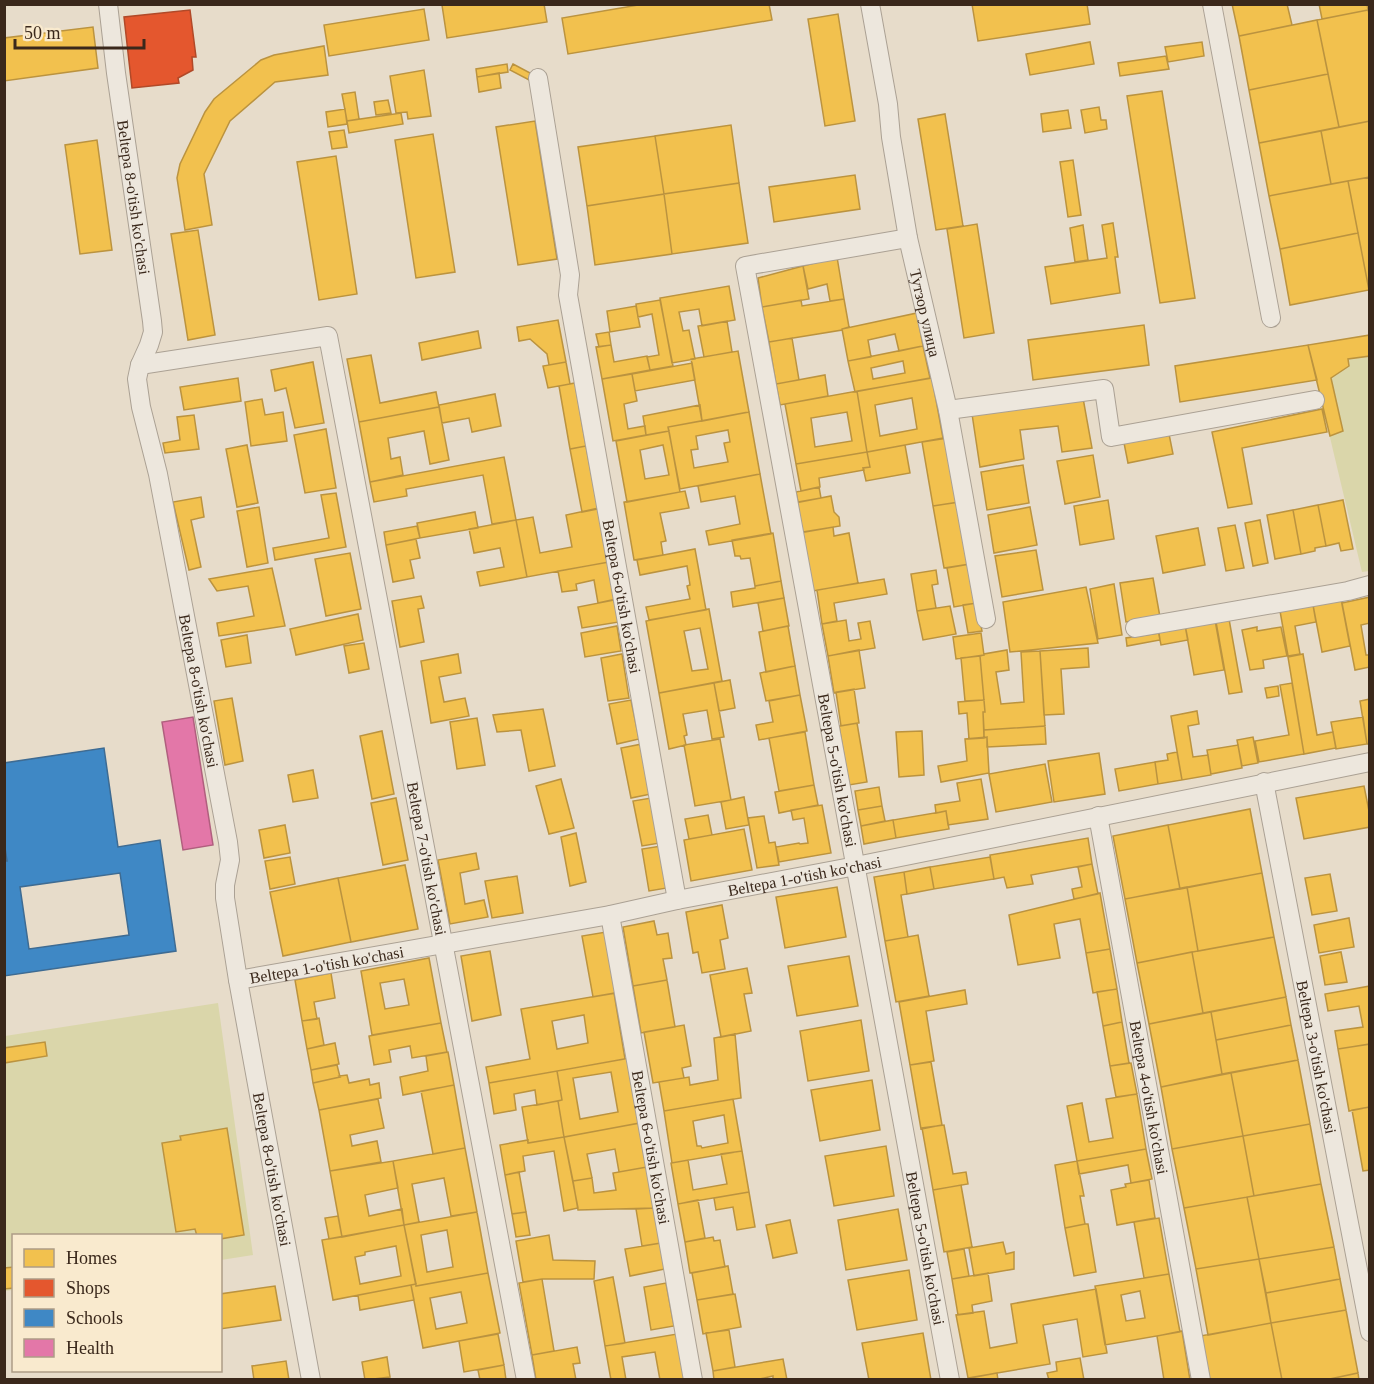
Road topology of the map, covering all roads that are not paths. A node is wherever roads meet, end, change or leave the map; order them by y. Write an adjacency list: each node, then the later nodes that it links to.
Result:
1 (108, 4): 7 (street, Beltepa 8-o'tish ko'chasi)
2 (870, 4): 5 (street, Тутзор улица)
3 (1212, 4): 6 (street)
4 (538, 78): 17 (street, Beltepa 6-o'tish ko'chasi)
5 (908, 238): 9 (street, Тутзор улица); 16 (street, Beltepa 5-o'tish ko'chasi)
6 (1271, 318)
7 (140, 365): 19 (street, Beltepa 7-o'tish ko'chasi); 20 (street, Beltepa 8-o'tish ko'chasi)
8 (1315, 400): 9 (street)
9 (948, 410): 11 (street, Тутзор улица)
10 (1370, 585): 12 (street)
11 (986, 619)
12 (1135, 628)
13 (1370, 762): 14 (street, Beltepa 1-o'tish ko'chasi)
14 (1263, 782): 15 (street, Beltepa 1-o'tish ko'chasi); 21 (street, Beltepa 3-o'tish ko'chasi)
15 (1098, 816): 16 (street, Beltepa 1-o'tish ko'chasi); 26 (street, Beltepa 4-o'tish ko'chasi)
16 (856, 866): 17 (street, Beltepa 1-o'tish ko'chasi); 25 (street, Beltepa 5-o'tish ko'chasi)
17 (677, 900): 18 (street, Beltepa 1-o'tish ko'chasi)
18 (610, 915): 19 (street, Beltepa 1-o'tish ko'chasi); 24 (street, Beltepa 6-o'tish ko'chasi)
19 (443, 944): 20 (street, Beltepa 1-o'tish ko'chasi); 23 (street, Beltepa 7-o'tish ko'chasi)
20 (238, 980): 22 (street, Beltepa 8-o'tish ko'chasi)
21 (1370, 1332)
22 (311, 1380)
23 (526, 1380)
24 (693, 1380)
25 (950, 1380)
26 (1201, 1380)

